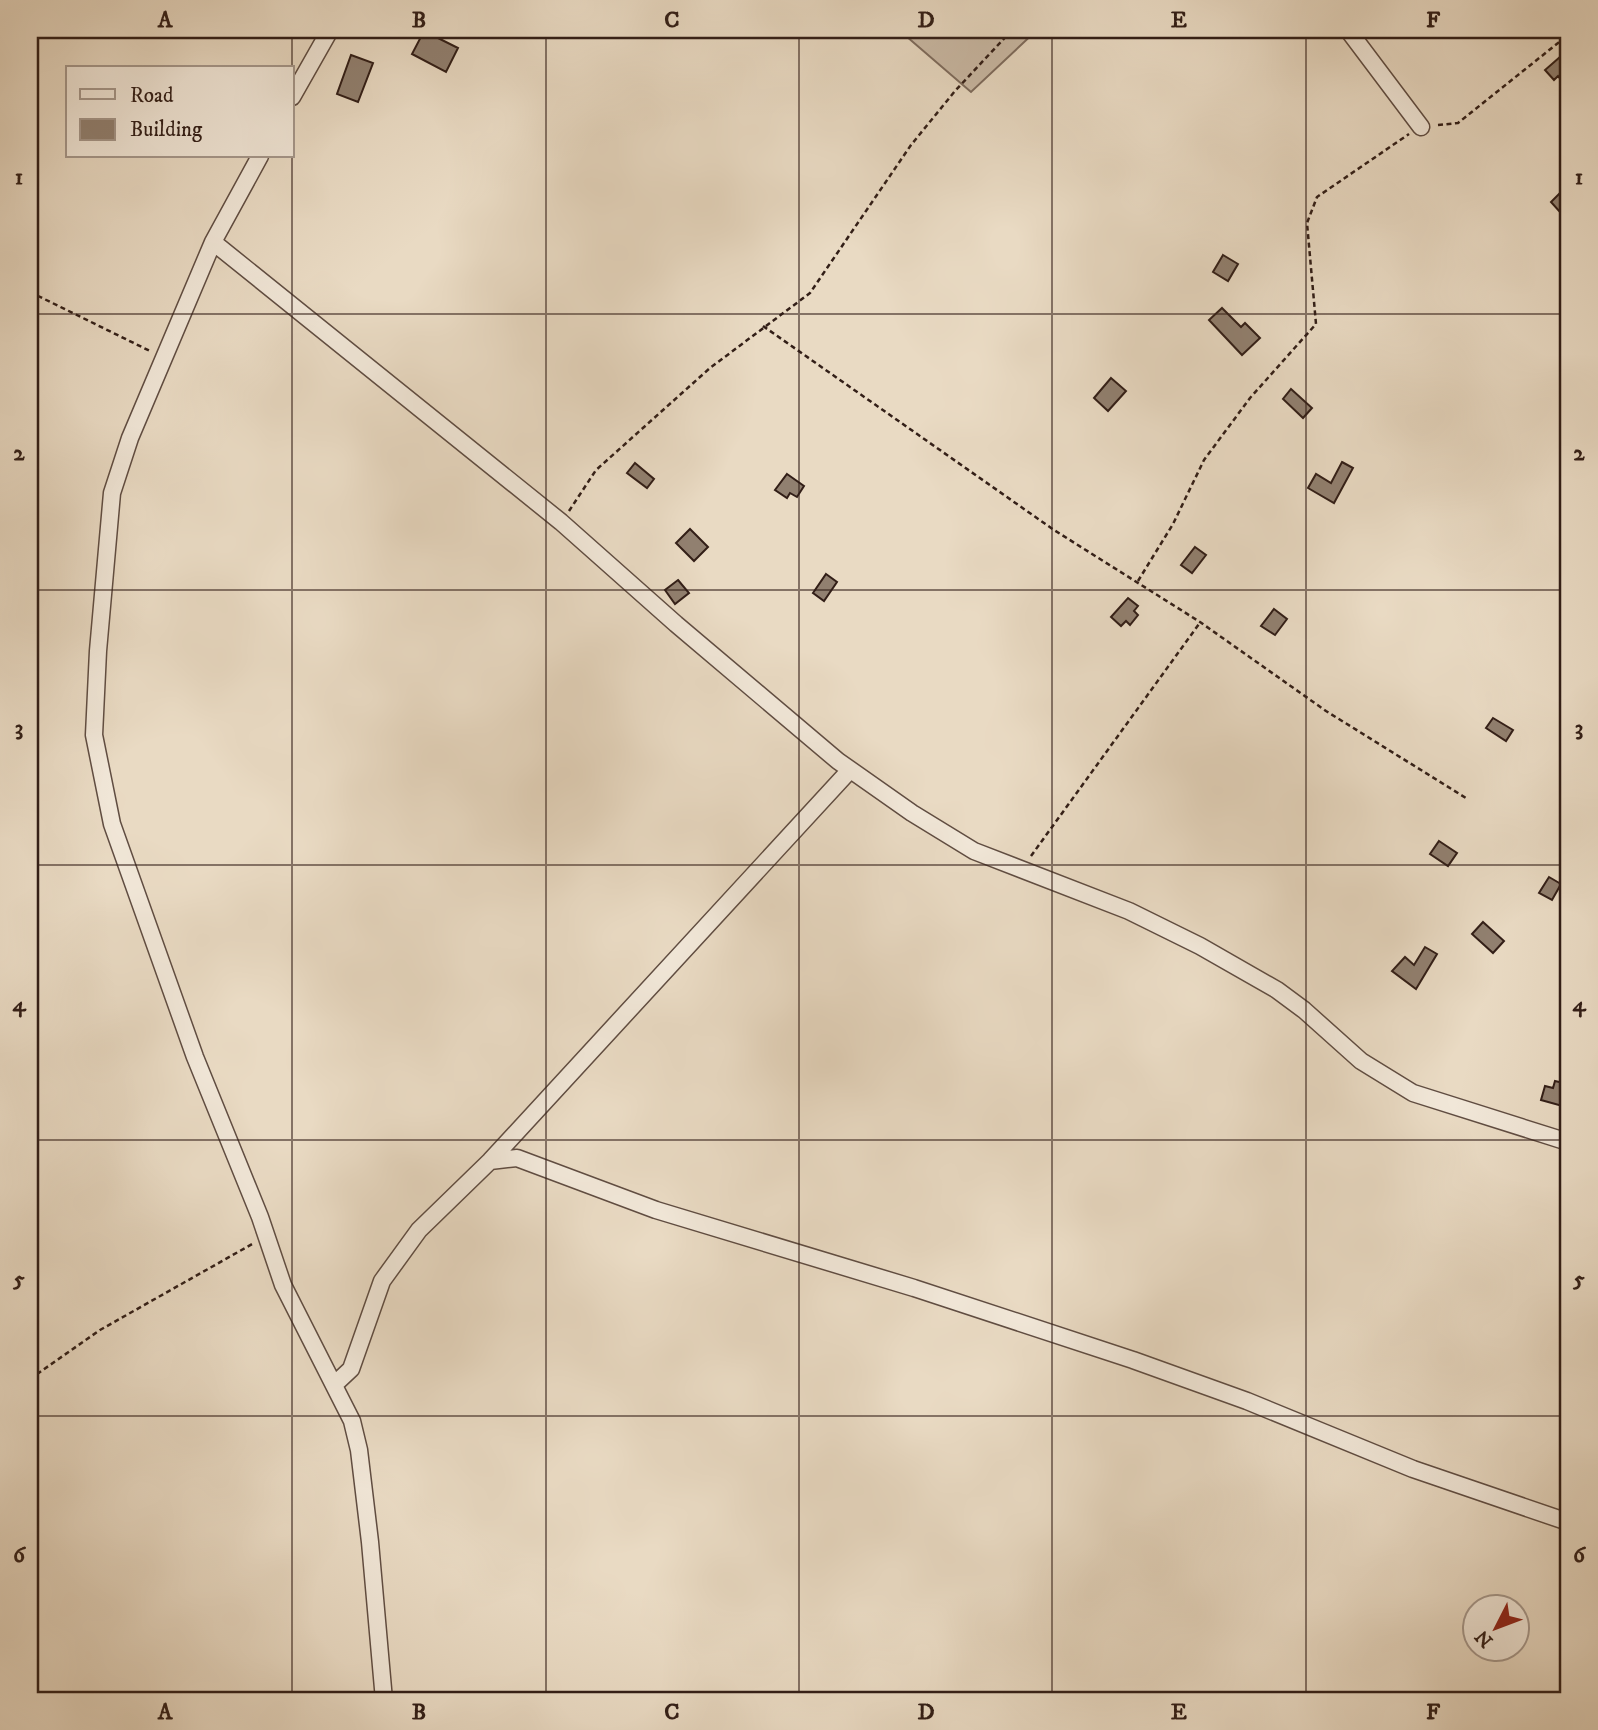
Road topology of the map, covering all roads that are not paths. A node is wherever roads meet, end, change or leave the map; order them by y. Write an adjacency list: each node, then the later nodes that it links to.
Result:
1 (330, 30): 3 (street)
2 (1348, 30): 4 (street)
3 (294, 93)
4 (1421, 127)
5 (259, 158): 6 (street)
6 (213, 242): 7 (street); 10 (street)
7 (850, 770): 8 (street); 9 (street)
8 (1568, 1142)
9 (490, 1161): 10 (street); 11 (street)
10 (335, 1384): 12 (street)
11 (1568, 1522)
12 (384, 1700)

